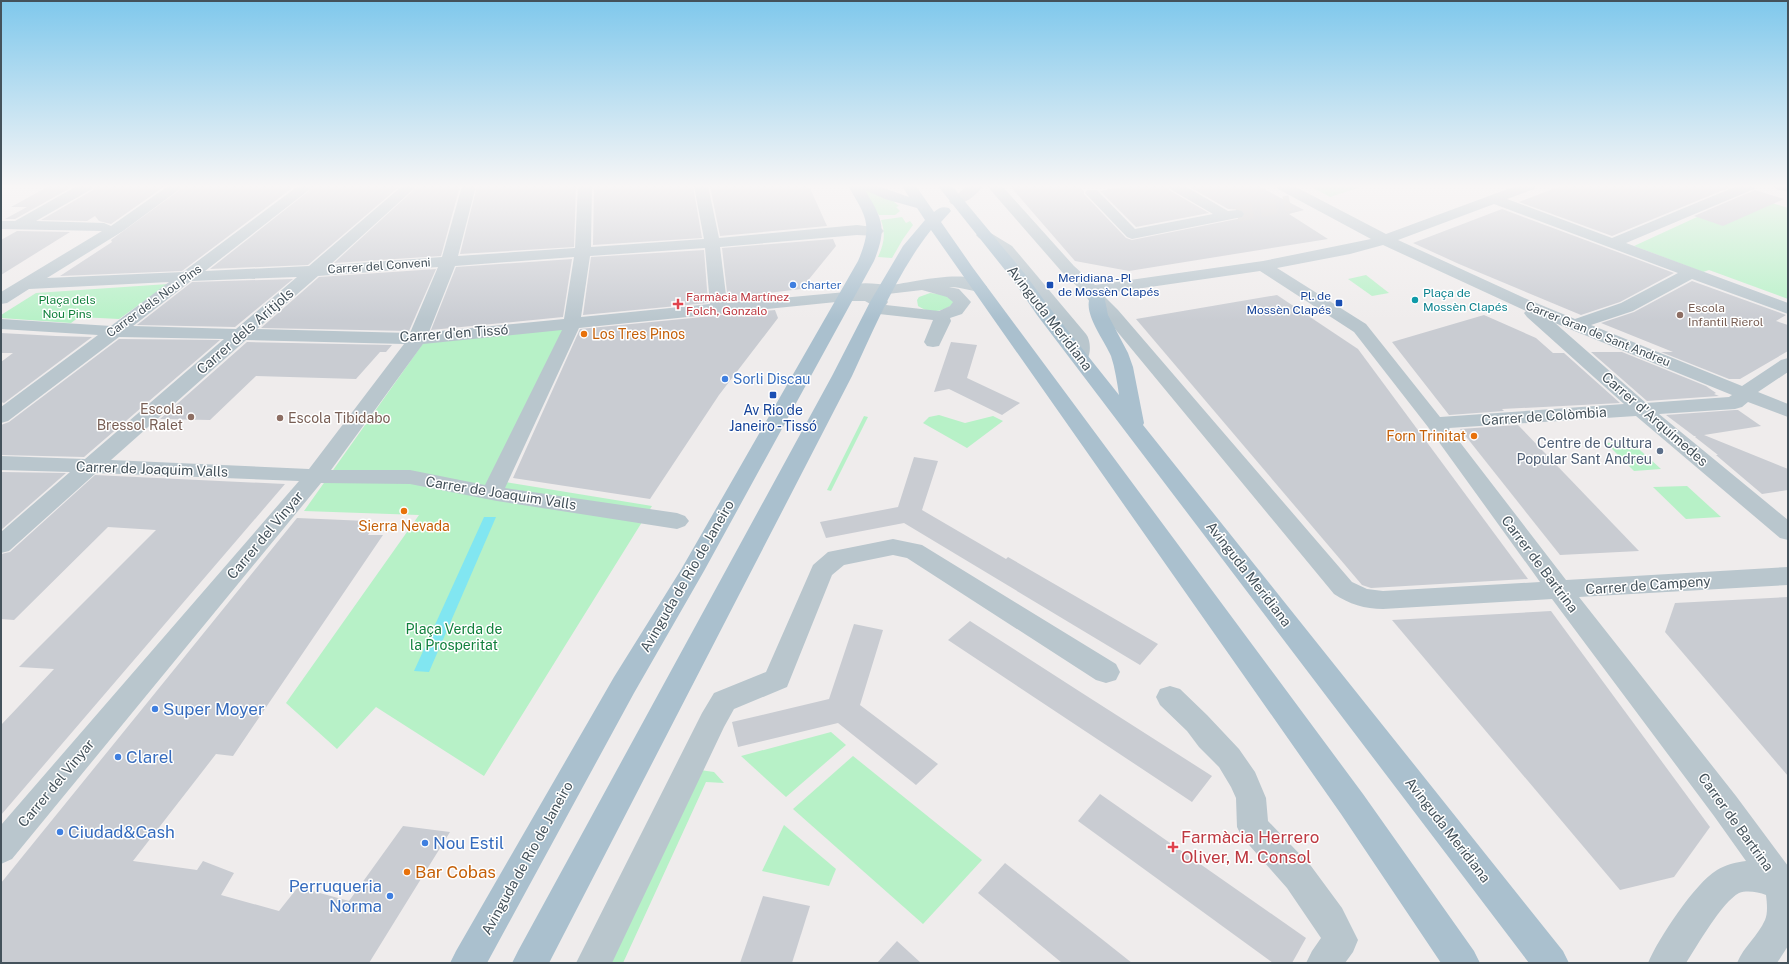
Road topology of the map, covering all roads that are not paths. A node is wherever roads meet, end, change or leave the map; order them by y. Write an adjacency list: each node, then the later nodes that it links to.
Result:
1 (92, 231): 34 (street)
2 (113, 231): 30 (street)
3 (248, 231): 29 (street, Carrer dels Nou Pins)
4 (359, 231): 27 (street, Carrer dels Aritjols)
5 (457, 231): 25 (street, Carrer del Vinyar)
6 (584, 231): 24 (street)
7 (710, 231): 22 (street)
8 (845, 231): 22 (street, Carrer del Conveni)
9 (866, 231): 20 (street, Carrer del Conveni)
10 (924, 231): 37 (main road)
11 (940, 231): 32 (main road)
12 (981, 231): 55 (main road, Avinguda Meridiana)
13 (1034, 231): 35 (street)
14 (1129, 231): 15 (street)
15 (1148, 231)
16 (1368, 231): 21 (street, Carrer Gran de Sant Andreu)
17 (1409, 231): 21 (street)
18 (1581, 231): 23 (street)
19 (1642, 231): 23 (street)
20 (876, 232): 33 (main road, Avinguda de Rio de Janeiro)
21 (1385, 240): 26 (street); 38 (street, Carrer Gran de Sant Andreu)
22 (712, 242): 24 (street, Carrer del Conveni); 39 (street)
23 (1613, 243): 28 (street)
24 (583, 252): 25 (street, Carrer del Conveni); 44 (street)
25 (449, 261): 27 (street, Carrer del Conveni); 47 (street, Carrer del Vinyar)
26 (1263, 266): 35 (street); 54 (street, Carrer de Bartrina)
27 (314, 271): 29 (street, Carrer del Conveni); 46 (street, Carrer dels Aritjols)
28 (1692, 272): 40 (street); 43 (street)
29 (186, 278): 30 (street, Carrer del Conveni); 45 (street, Carrer dels Nou Pins)
30 (26, 284): 36 (street)
31 (926, 285): 32 (street, Carrer d'en Tissó); 37 (street, Carrer d'en Tissó); 41 (street)
32 (979, 288): 72 (main road)
33 (850, 289): 37 (street, Carrer d'en Tissó); 39 (street, Carrer d'en Tissó); 68 (main road, Avinguda de Rio de Janeiro)
34 (1, 292)
35 (1094, 295): 55 (main road); 63 (street, Carrer de Campeny)
36 (1, 299)
37 (882, 303): 41 (street); 69 (main road)
38 (1523, 304): 43 (street, Carrer Gran de Sant Andreu); 51 (street, Carrer d'Arquímedes)
39 (719, 308): 44 (street, Carrer d'en Tissó)
40 (1788, 309)
41 (941, 316): 48 (street)
42 (1, 324): 45 (street, Carrer d'en Tissó)
43 (1576, 324): 50 (street, Carrer Gran de Sant Andreu)
44 (571, 326): 47 (street, Carrer d'en Tissó); 58 (street)
45 (113, 331): 46 (street, Carrer d'en Tissó); 53 (street, Carrer dels Nou Pins)
46 (240, 334): 47 (street, Carrer d'en Tissó); 57 (street, Carrer dels Aritjols)
47 (417, 339): 66 (street, Carrer del Vinyar)
48 (933, 342)
49 (1788, 364): 50 (street, Carrer de Colòmbia)
50 (1746, 394): 51 (street, Carrer de Colòmbia); 52 (street, Carrer Gran de Sant Andreu)
51 (1642, 410): 54 (street, Carrer de Colòmbia); 60 (street, Carrer d'Arquímedes)
52 (1788, 411)
53 (1, 416)
54 (1435, 423): 63 (street, Carrer de Bartrina)
55 (1134, 426): 73 (main road, Avinguda Meridiana)
56 (1, 463): 57 (street, Carrer de Joaquim Valls)
57 (85, 472): 58 (street, Carrer de Joaquim Valls); 61 (street, Carrer dels Aritjols)
58 (492, 493): 59 (street, Carrer de Joaquim Valls)
59 (677, 522)
60 (1788, 532)
61 (1, 545)
62 (1788, 576): 63 (street, Carrer de Campeny)
63 (1560, 590): 67 (street, Carrer de Bartrina)
64 (1106, 672): 70 (street)
65 (1170, 697): 71 (street)
66 (1, 849)
67 (1786, 888): 74 (street); 75 (street)
68 (468, 963)
69 (530, 963)
70 (594, 963)
71 (1324, 963)
72 (1462, 963)
73 (1551, 963)
74 (1666, 963)
75 (1755, 963)

